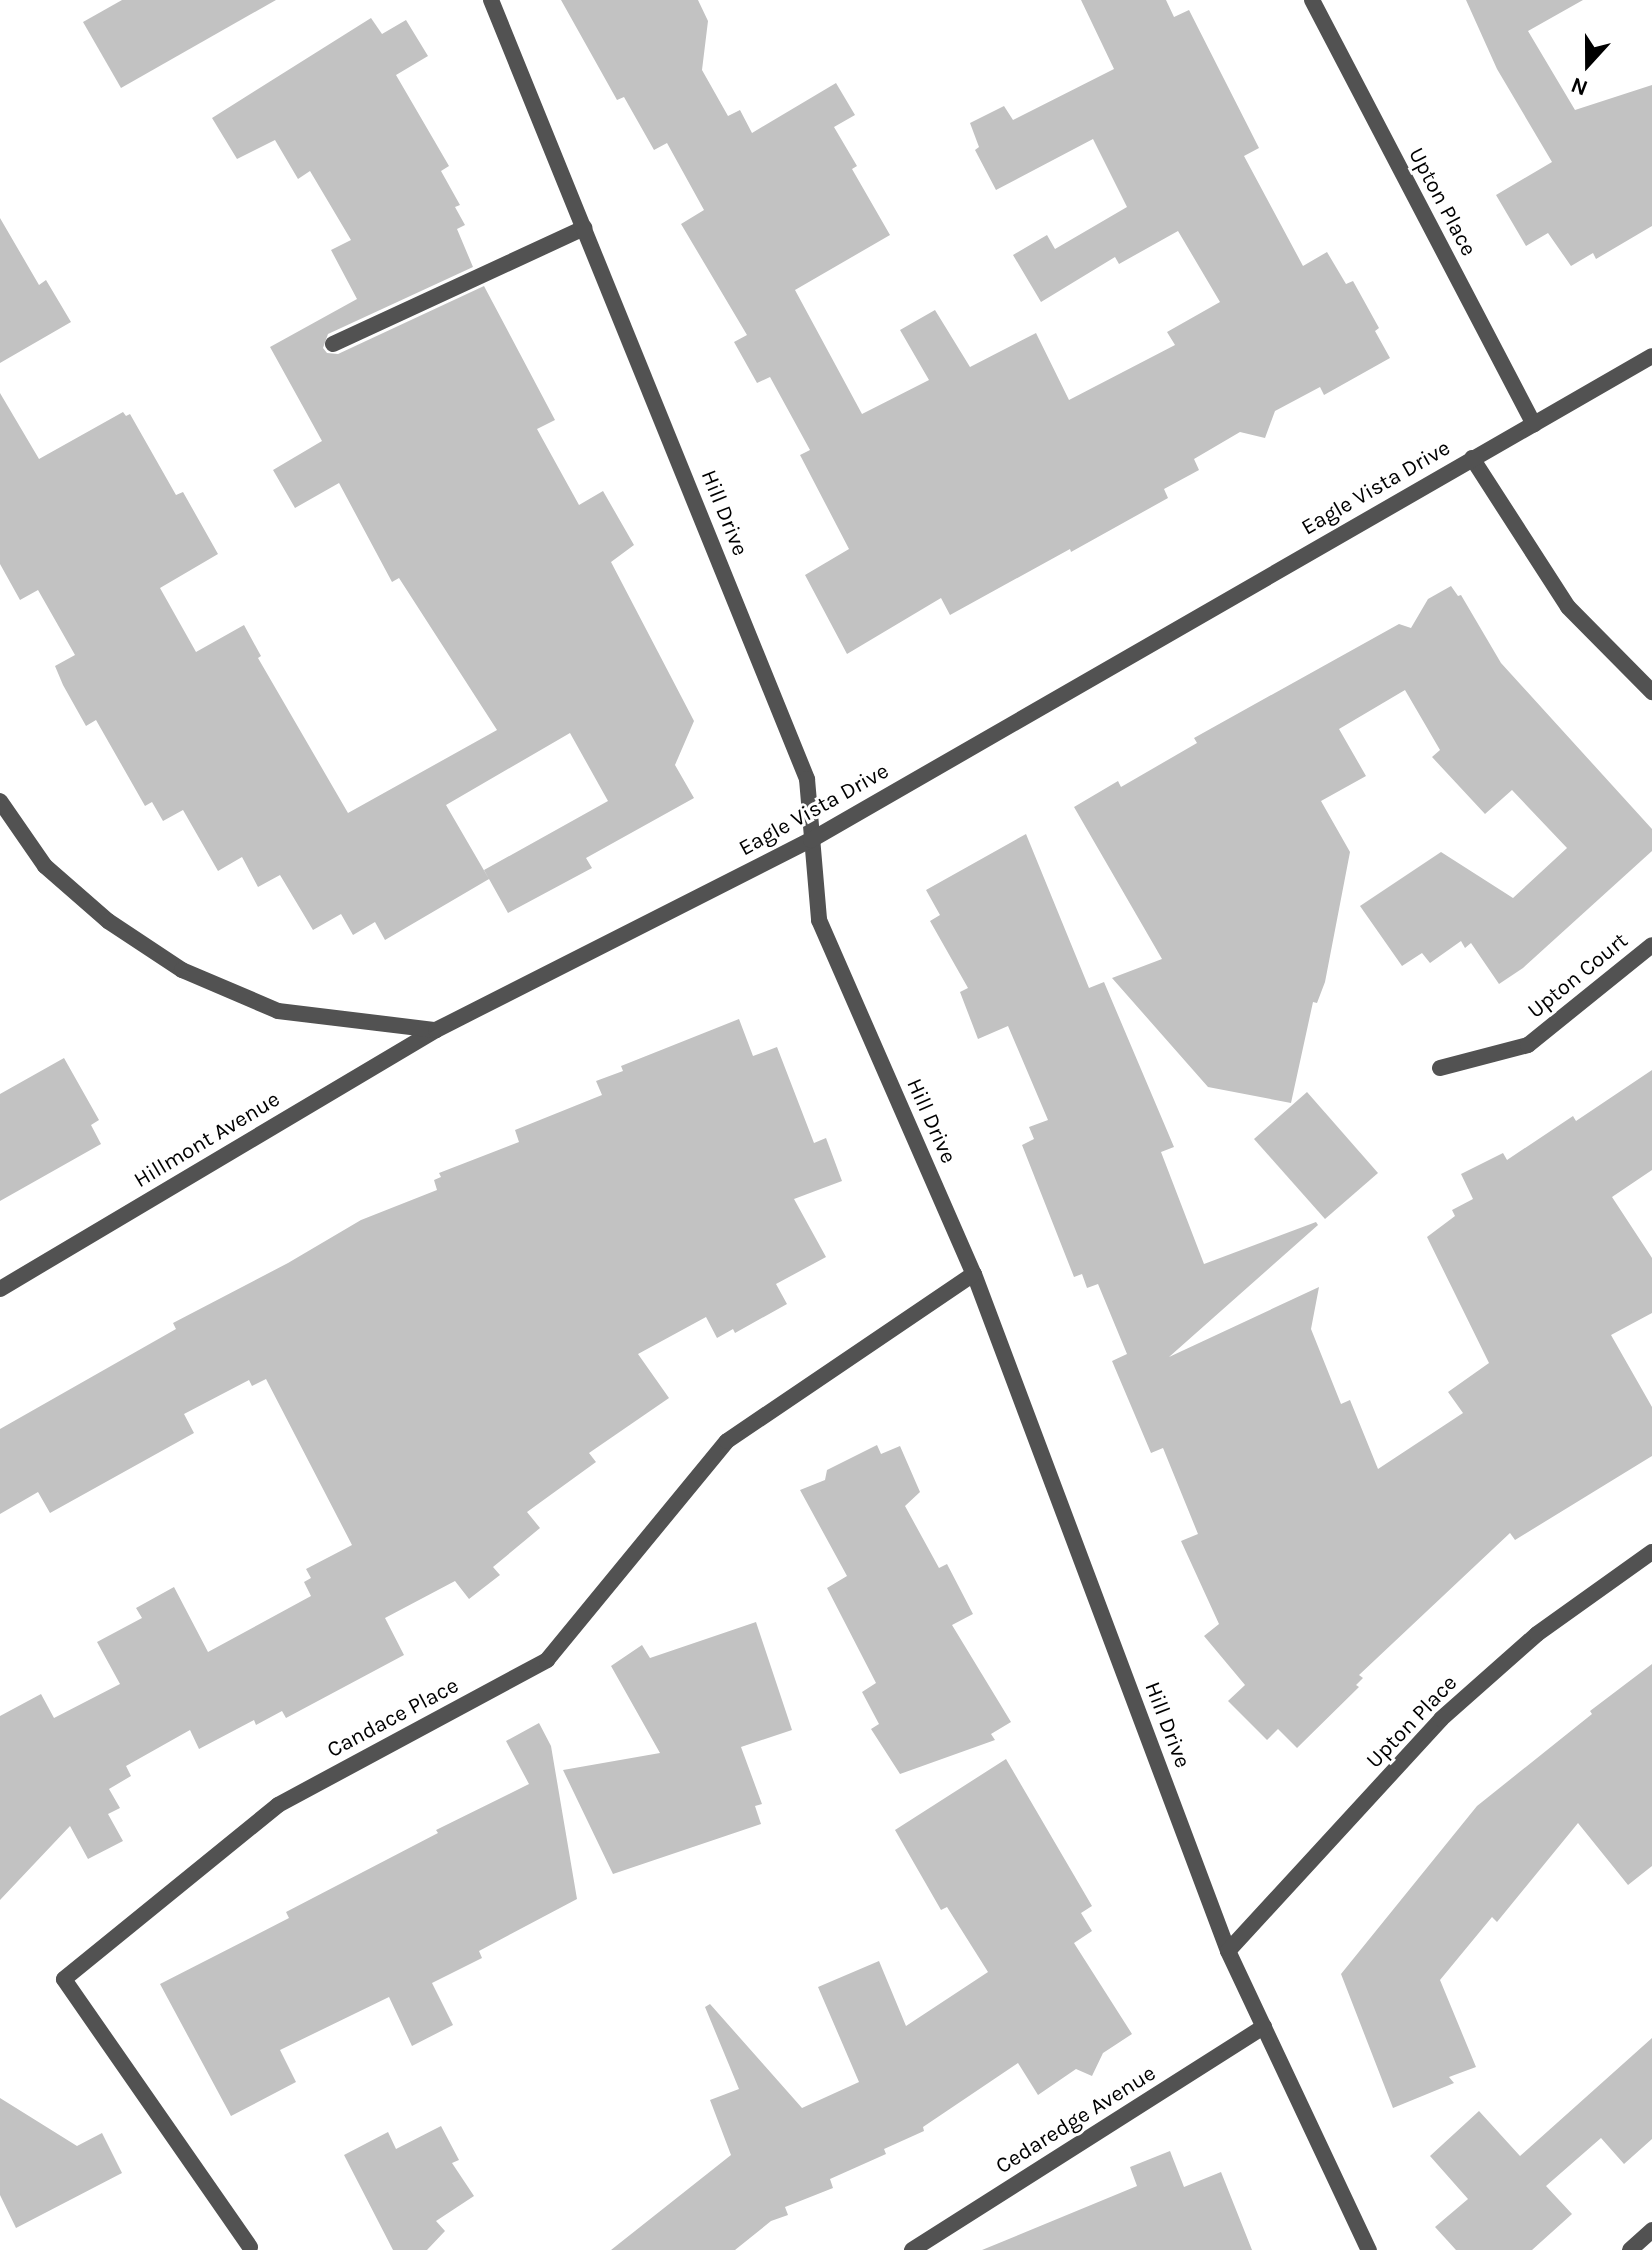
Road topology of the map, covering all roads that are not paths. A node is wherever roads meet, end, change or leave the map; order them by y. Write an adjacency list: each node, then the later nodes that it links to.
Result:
1 (491, 0): 3 (street, Hill Drive)
2 (1312, 0): 6 (street, Upton Place)
3 (584, 228): 4 (street); 10 (street, Hill Drive)
4 (333, 344)
5 (1652, 356): 6 (street, Eagle Vista Drive)
6 (1534, 424): 7 (street, Eagle Vista Drive)
7 (1472, 458): 8 (street); 10 (street, Eagle Vista Drive)
8 (1652, 692)
9 (0, 801): 12 (street)
10 (811, 840): 12 (street, Eagle Vista Drive); 14 (street, Hill Drive)
11 (1652, 945): 13 (street, Upton Court)
12 (436, 1030): 15 (street, Hillmont Avenue)
13 (1440, 1068)
14 (974, 1274): 17 (street, Hill Drive); 20 (street, Candace Place)
15 (0, 1289)
16 (1652, 1552): 17 (street, Upton Place)
17 (1228, 1951): 18 (street, Hill Drive)
18 (1264, 2027): 21 (street, Cedaredge Avenue); 22 (street, Hill Drive)
19 (1652, 2230): 23 (street)
20 (250, 2247)
21 (912, 2250)
22 (1369, 2250)
23 (1630, 2250)

